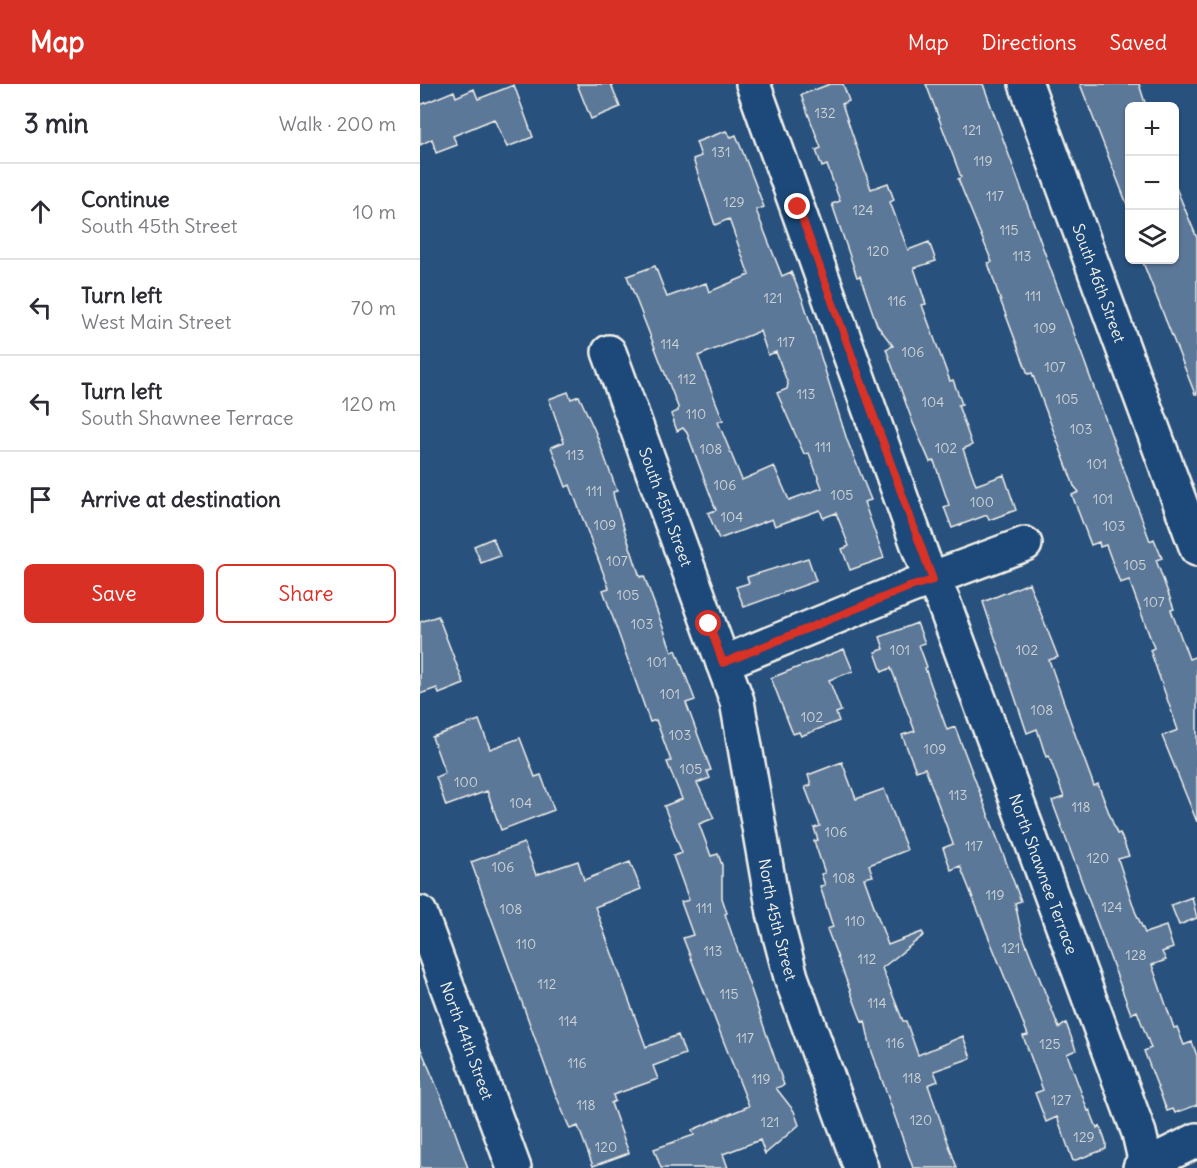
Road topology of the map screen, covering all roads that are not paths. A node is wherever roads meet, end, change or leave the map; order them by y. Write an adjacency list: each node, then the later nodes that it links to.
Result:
1 (753, 84): 6 (street, North Shawnee Terrace)
2 (1026, 84): 5 (street, South 46th Street)
3 (609, 352): 7 (street, South 45th Street)
4 (1025, 544): 6 (street)
5 (1197, 549)
6 (933, 580): 7 (street); 10 (street, North Shawnee Terrace)
7 (723, 663): 12 (street, North 45th Street)
8 (420, 913): 11 (street, North 44th Street)
9 (1197, 1140): 10 (street)
10 (1144, 1167)
11 (514, 1168)
12 (861, 1168)

